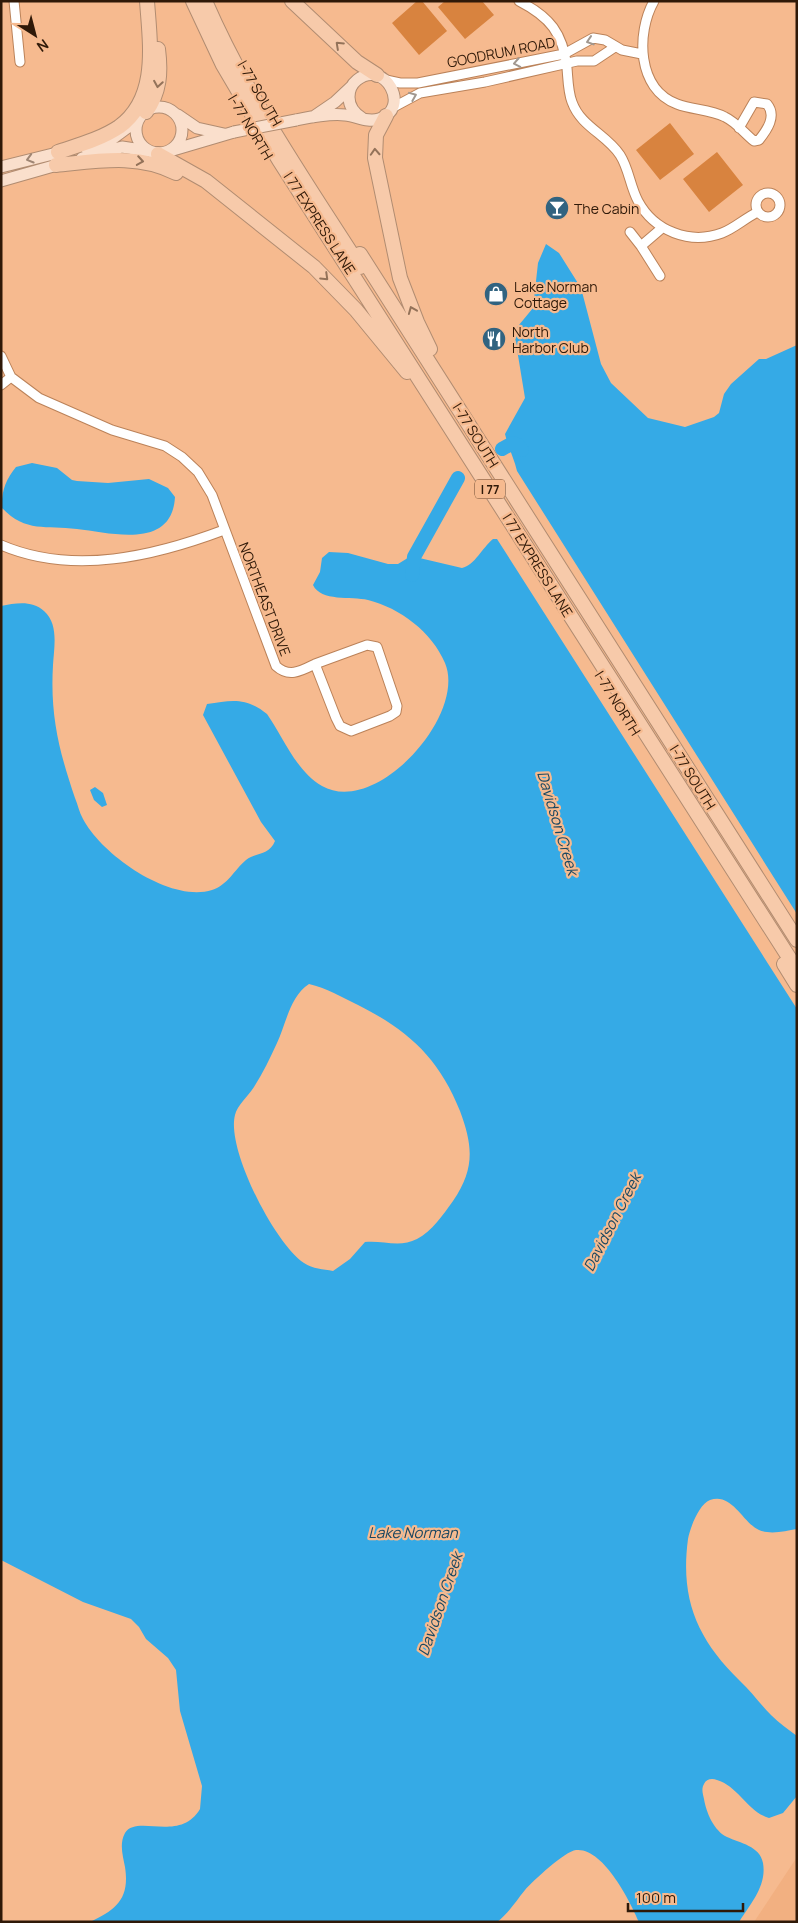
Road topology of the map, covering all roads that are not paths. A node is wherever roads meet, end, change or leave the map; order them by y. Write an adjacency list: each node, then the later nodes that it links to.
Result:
1 (14, 1): 13 (street)
2 (148, 1): 19 (highway, one-way to 19); 25 (highway)
3 (185, 1): 35 (highway, I-77 NORTH / I 77)
4 (193, 1): 44 (highway, I 77 EXPRESS LANE / I 77)
5 (205, 1): 43 (highway, I 77 EXPRESS LANE / I 77)
6 (213, 1): 38 (highway, I-77 SOUTH / I 77)
7 (292, 1): 15 (highway, one-way to 7)
8 (519, 1): 11 (street)
9 (654, 1): 12 (street)
10 (615, 47): 11 (street, GOODRUM ROAD, one-way to 11); 12 (street, GOODRUM ROAD); 14 (street, GOODRUM ROAD)
11 (564, 54): 14 (street); 15 (street, GOODRUM ROAD, one-way to 15)
12 (642, 54): 22 (street)
13 (20, 62)
14 (566, 64): 17 (street, GOODRUM ROAD, one-way to 14); 29 (street)
15 (382, 78): 16 (main road); 17 (main road)
16 (354, 84): 20 (main road); 21 (main road)
17 (389, 112): 21 (main road); 38 (highway, one-way to 17)
18 (176, 113): 19 (main road); 23 (main road); 24 (main road)
19 (143, 115): 24 (main road); 25 (main road)
20 (313, 117): 21 (main road); 23 (main road, bridge)
21 (362, 118)
22 (739, 128)
23 (229, 133): 24 (main road)
24 (158, 152): 25 (main road); 30 (highway)
25 (57, 159): 26 (main road, one-way to 26); 27 (main road); 30 (highway, one-way to 30)
26 (1, 167)
27 (1, 181)
28 (758, 212): 29 (street)
29 (662, 228): 32 (street)
30 (265, 230): 35 (highway, one-way to 35)
31 (630, 232): 32 (street)
32 (641, 246): 33 (street)
33 (660, 276)
34 (1, 356): 36 (street)
35 (408, 373): 45 (highway, I-77 NORTH / I 77)
36 (11, 376): 37 (street); 39 (street, NORTHEAST DRIVE)
37 (1, 385)
38 (473, 431): 42 (highway, I-77 SOUTH / I 77)
39 (224, 530): 40 (street); 41 (street, NORTHEAST DRIVE)
40 (1, 545)
41 (316, 664): 41 (street, NORTHEAST DRIVE)
42 (797, 940)
43 (797, 954)
44 (797, 970)
45 (797, 985)

